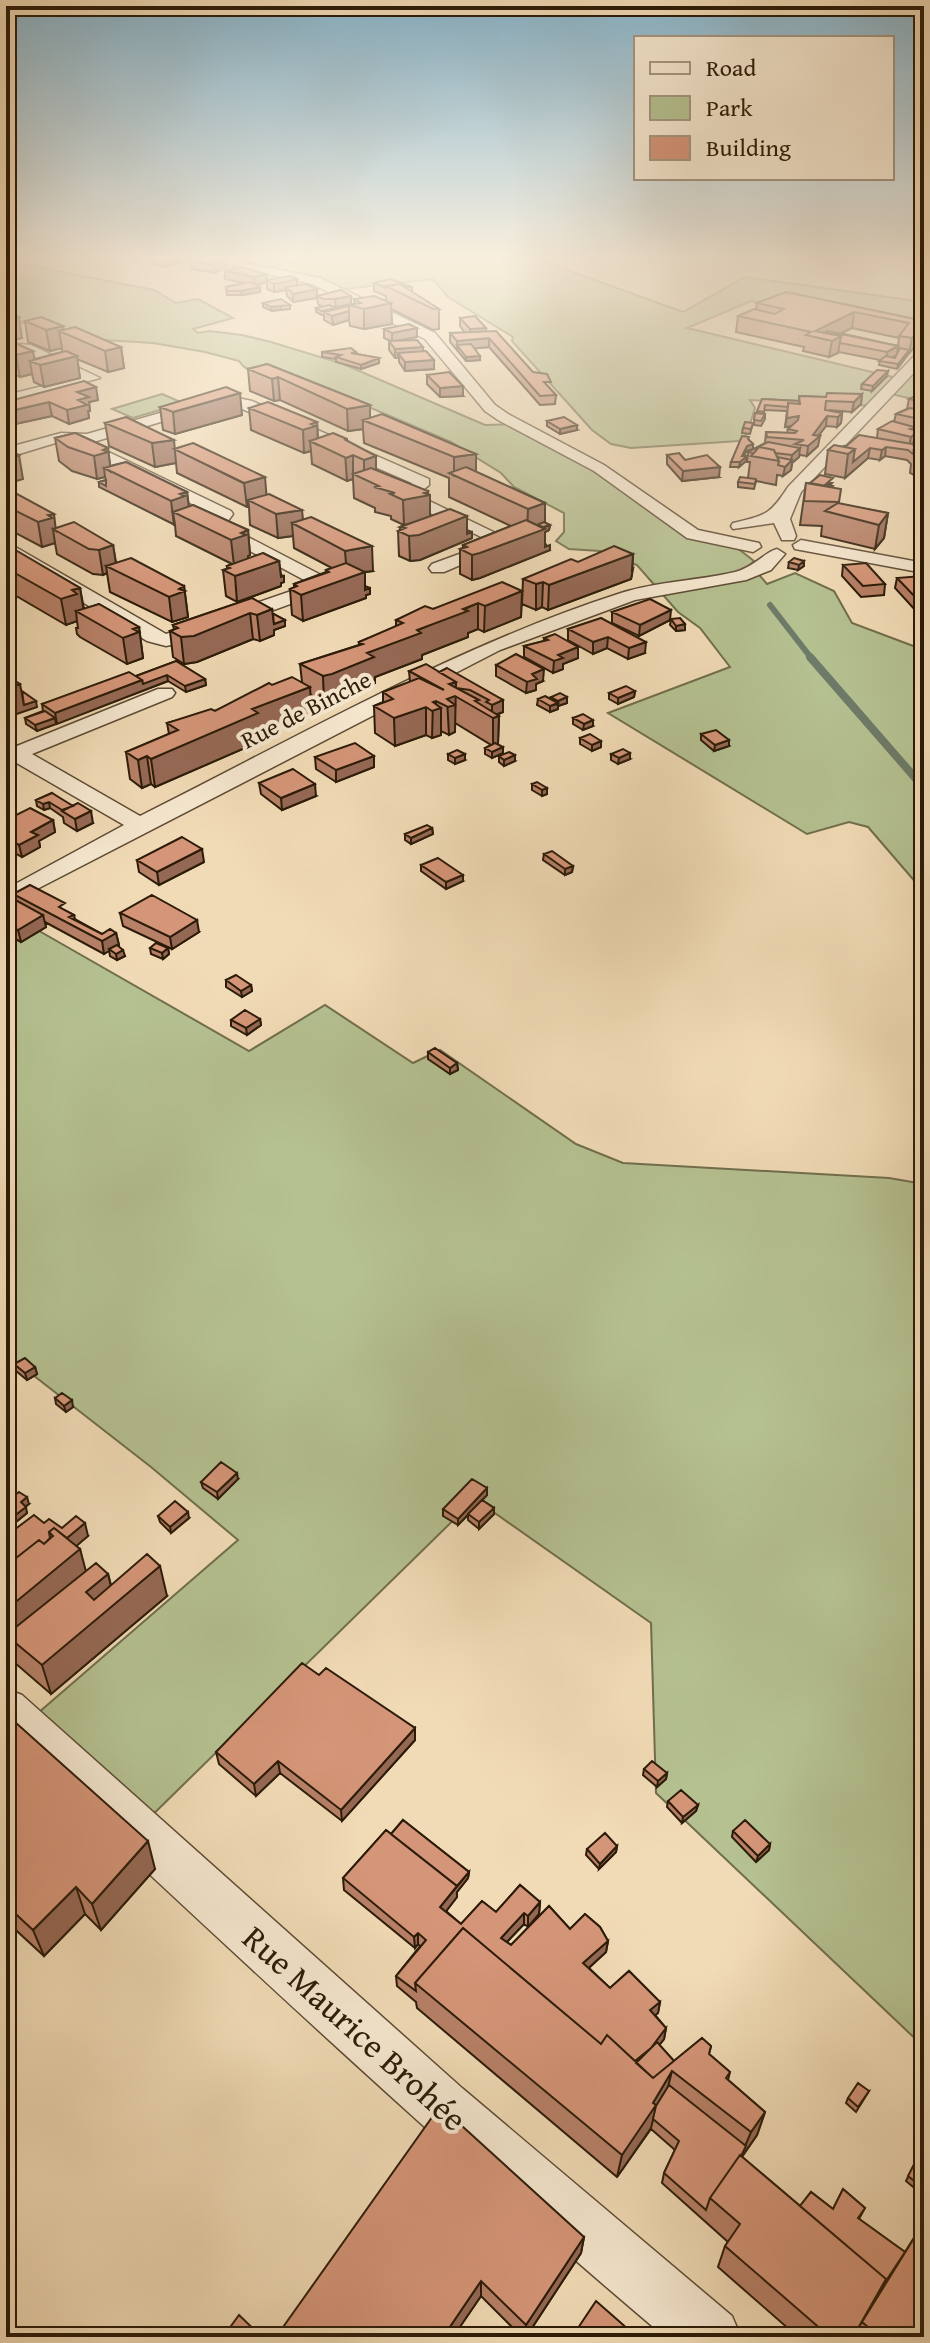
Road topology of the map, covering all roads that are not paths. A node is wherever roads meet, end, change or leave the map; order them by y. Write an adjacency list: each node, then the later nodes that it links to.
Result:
1 (69, 367): 5 (street)
2 (457, 367): 12 (street)
3 (911, 367): 11 (street)
4 (17, 383): 5 (street)
5 (38, 393): 7 (street)
6 (188, 395): 8 (street)
7 (6, 399)
8 (210, 403): 9 (street); 16 (street)
9 (88, 438): 10 (street); 15 (street)
10 (6, 453)
11 (782, 511): 13 (street); 14 (street)
12 (670, 516): 13 (street); 14 (street)
13 (739, 526): 14 (street)
14 (785, 542): 17 (street); 20 (street, Rue de Binche)
15 (6, 549)
16 (438, 568)
17 (924, 568)
18 (165, 693): 19 (street)
19 (10, 751): 20 (street)
20 (140, 825): 21 (street, Rue de Binche)
21 (6, 898)
22 (6, 1710): 23 (street, Rue Maurice Brohée)
23 (711, 2337)

